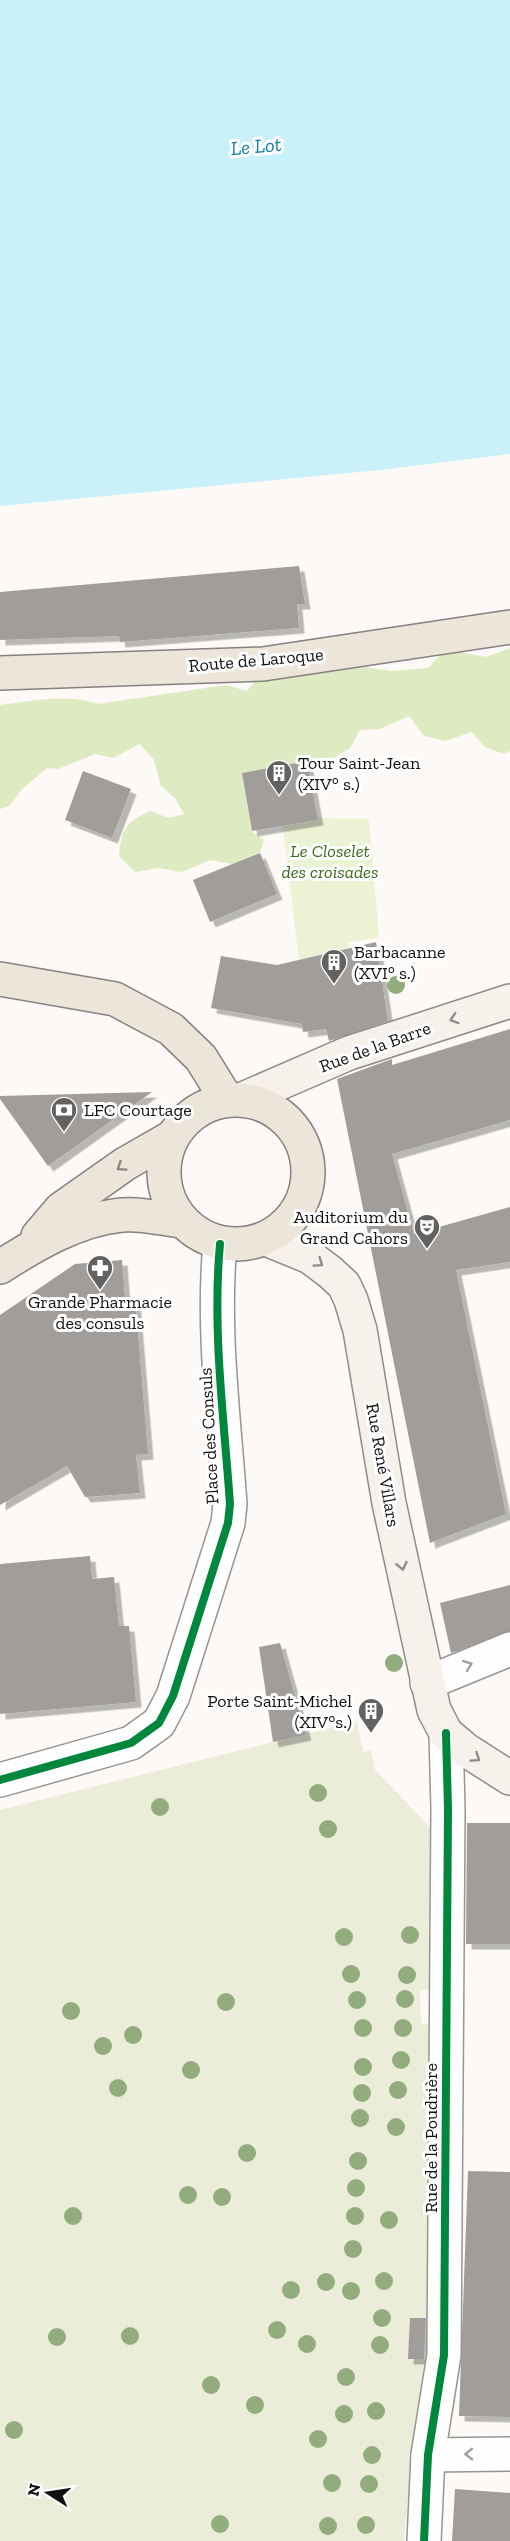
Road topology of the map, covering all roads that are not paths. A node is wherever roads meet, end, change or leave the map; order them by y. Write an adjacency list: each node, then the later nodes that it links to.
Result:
1 (510, 627): 2 (main road, Route de Laroque)
2 (0, 673)
3 (0, 979): 5 (main road)
4 (510, 1001): 5 (main road, Rue de la Barre, one-way to 5)
5 (235, 1100): 6 (main road); 8 (main road)
6 (172, 1137): 7 (main road); 10 (main road, one-way to 10)
7 (182, 1221): 9 (main road); 10 (main road)
8 (266, 1239): 9 (main road); 12 (main road, Rue René Villars, one-way to 12)
9 (220, 1244): 15 (street, Place des Consuls)
10 (13, 1259)
11 (510, 1649): 12 (street, one-way to 11)
12 (427, 1683): 13 (main road, Rue René Villars)
13 (446, 1733): 14 (main road, one-way to 14); 17 (street, Rue de la Poudrière)
14 (510, 1778)
15 (0, 1780)
16 (510, 2454): 17 (street, one-way to 17)
17 (428, 2455): 18 (street, Rue de la Poudrière)
18 (424, 2541)

